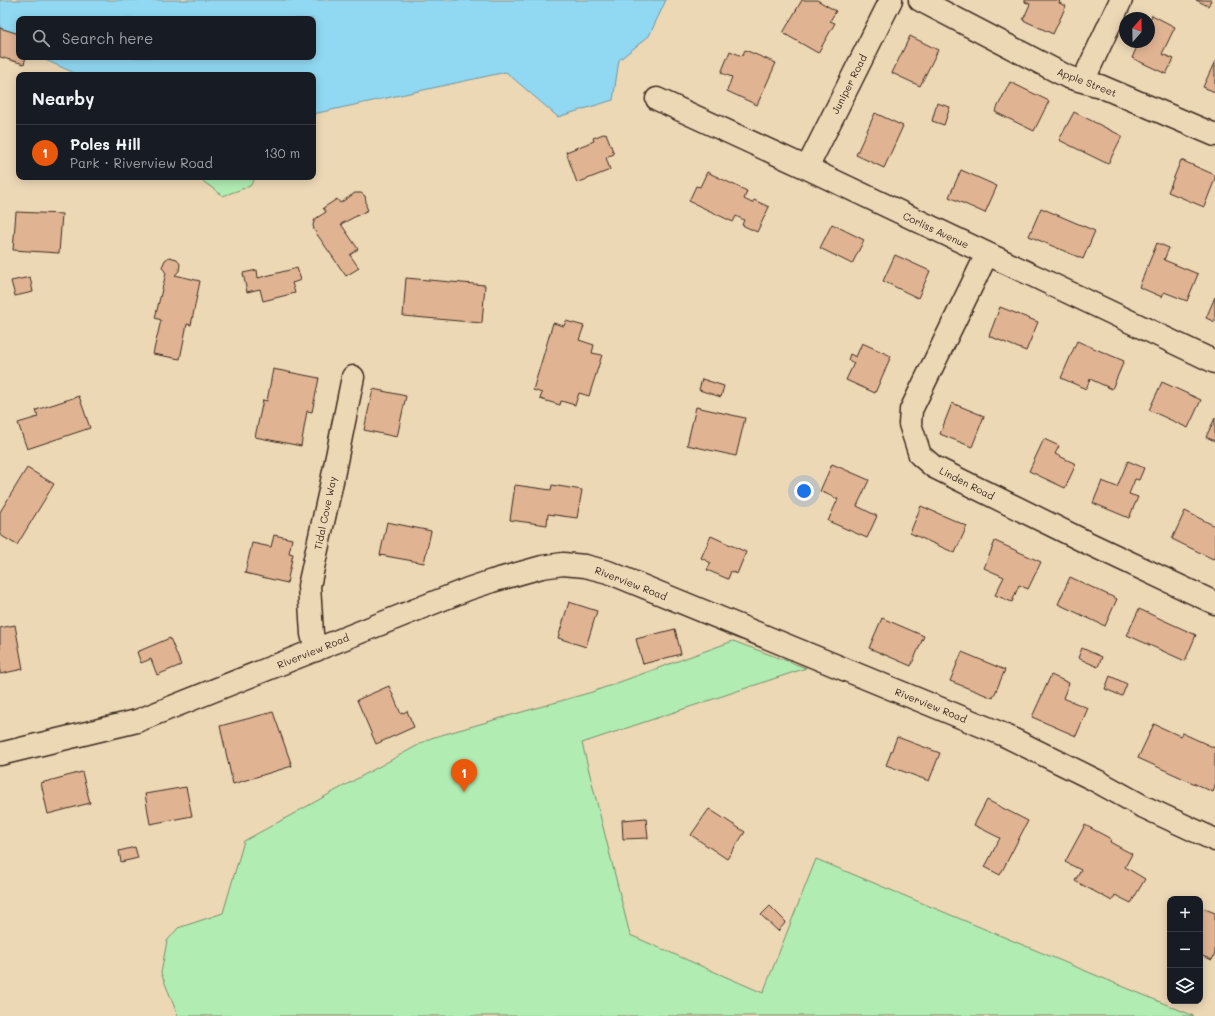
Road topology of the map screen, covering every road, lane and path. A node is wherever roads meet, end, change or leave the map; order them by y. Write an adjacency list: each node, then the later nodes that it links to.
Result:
1 (891, 0): 7 (street, Juniper Road)
2 (920, 0): 4 (street, Apple Street)
3 (1121, 0): 4 (street)
4 (1083, 81): 6 (street, Apple Street)
5 (657, 99): 7 (street, Corliss Avenue)
6 (1215, 135)
7 (807, 168): 8 (street, Corliss Avenue)
8 (987, 254): 9 (street, Corliss Avenue); 11 (street, Linden Road)
9 (1215, 362)
10 (353, 377): 12 (street, Tidal Cove Way)
11 (1215, 603)
12 (316, 650): 14 (street, Riverview Road); 16 (street, Riverview Road)
13 (0, 739): 14 (street)
14 (27, 748): 15 (street, Riverview Road)
15 (0, 754)
16 (1215, 840)

